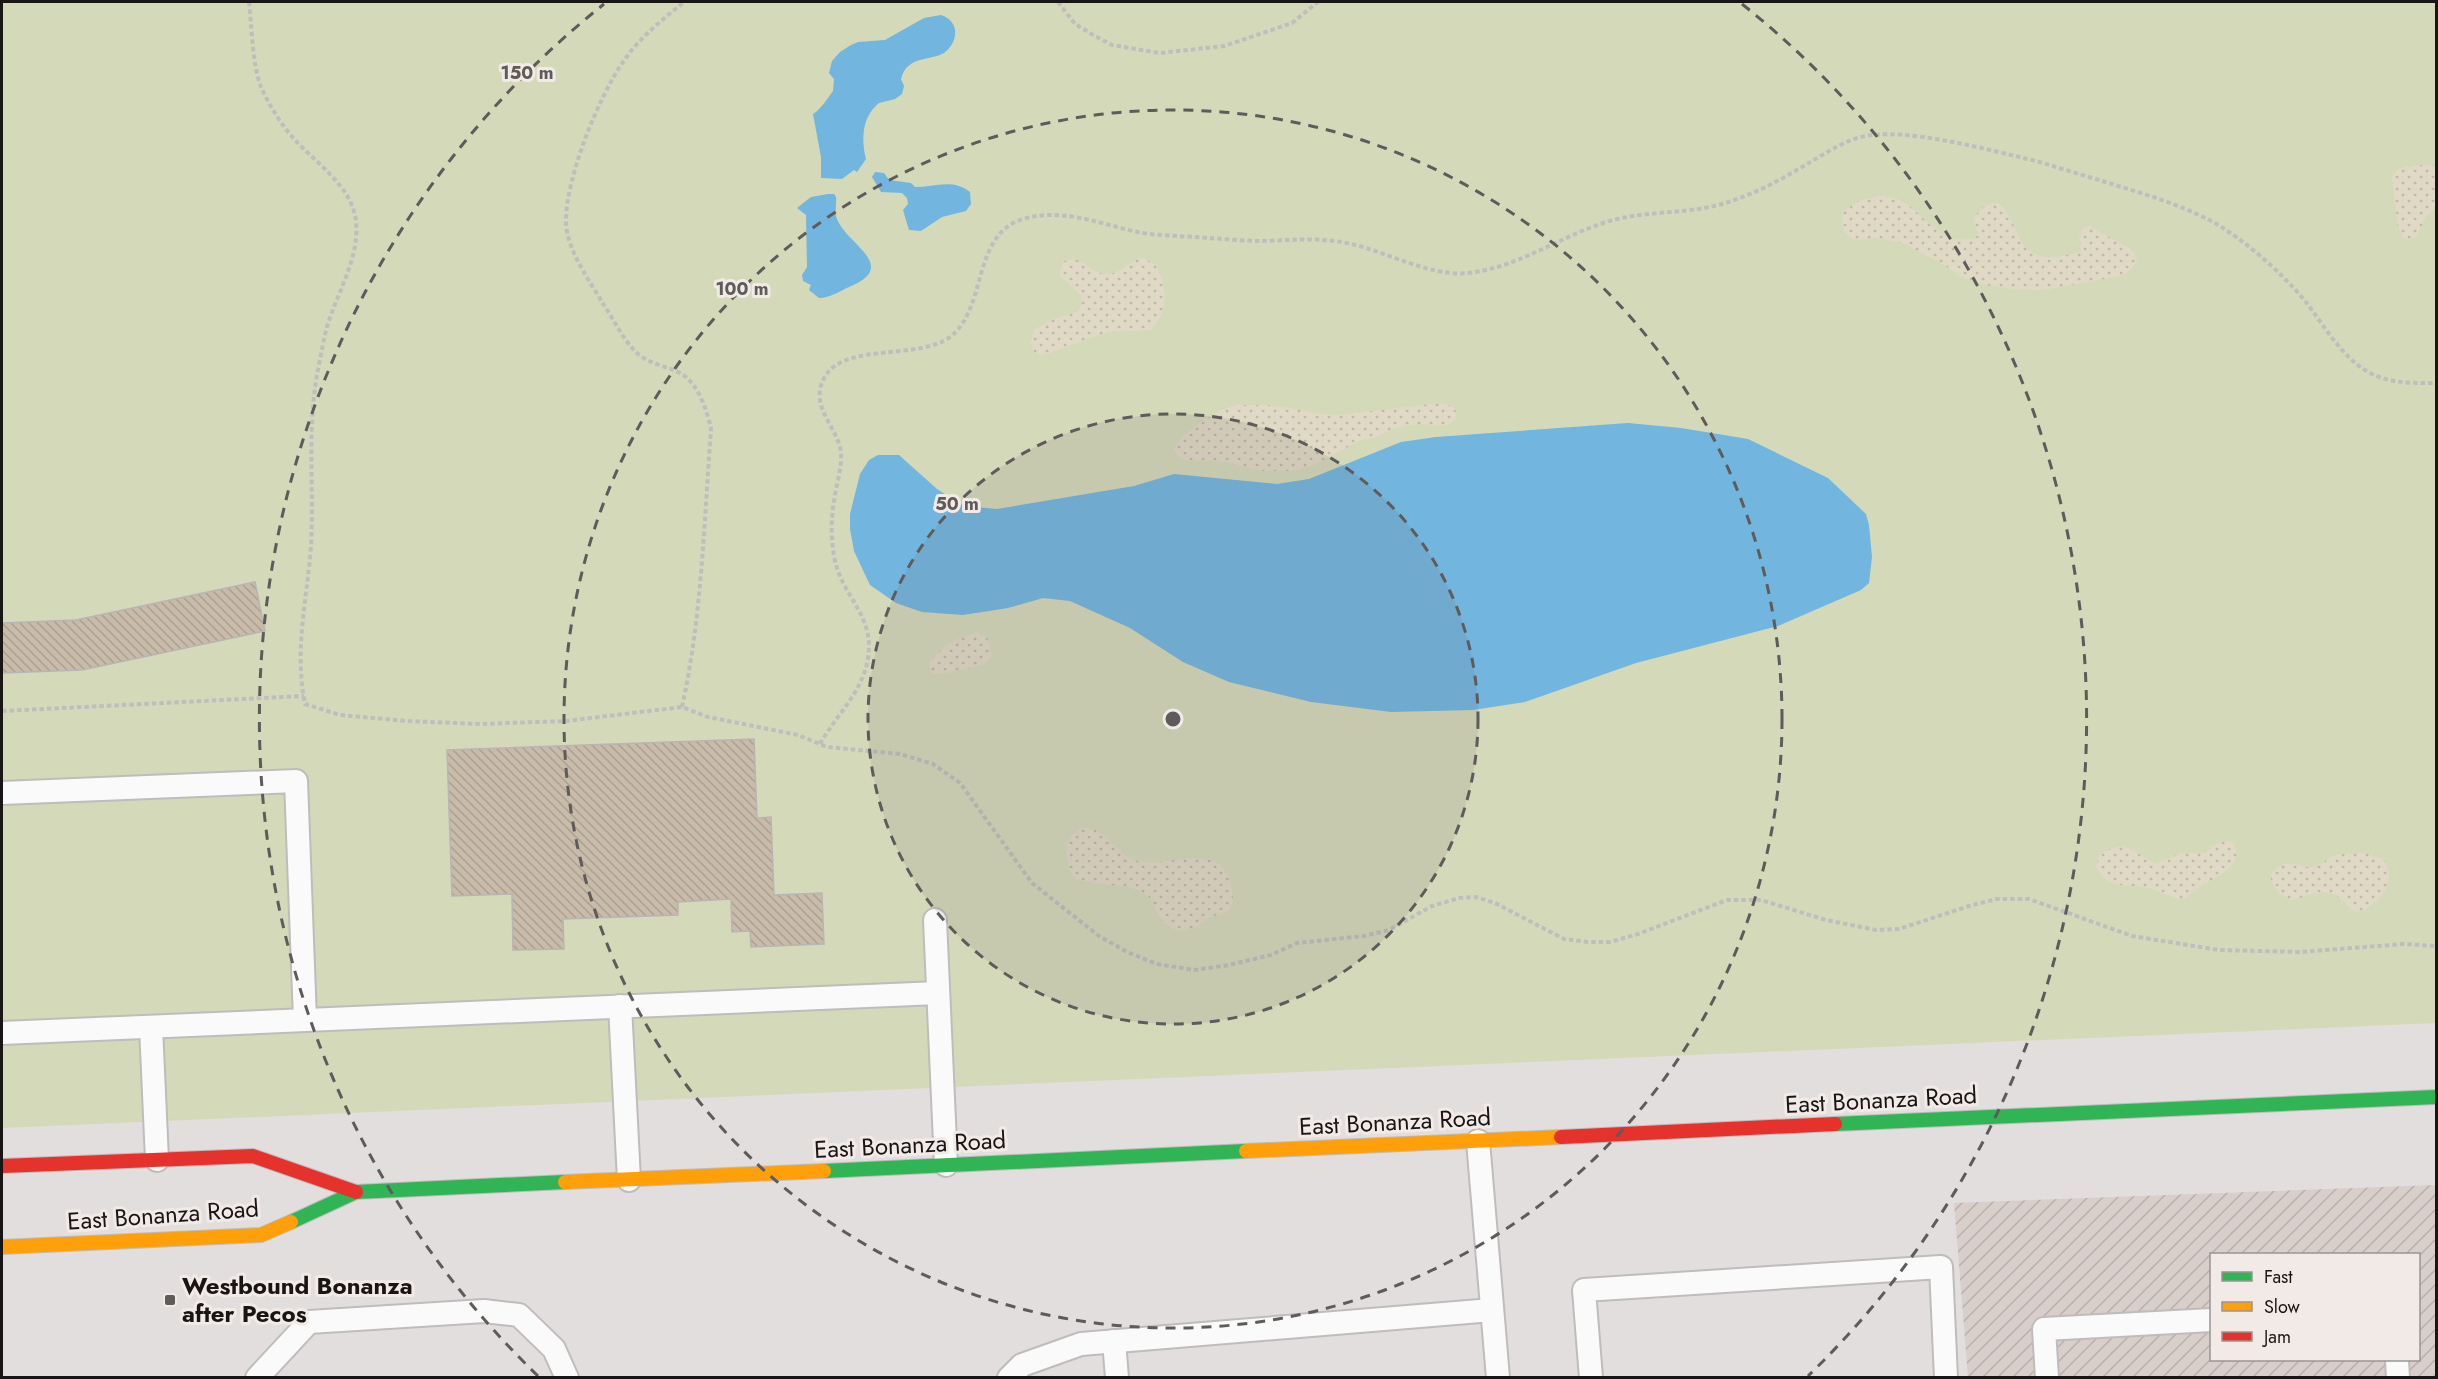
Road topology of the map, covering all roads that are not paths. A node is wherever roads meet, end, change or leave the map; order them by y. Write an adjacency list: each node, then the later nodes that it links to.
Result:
1 (2, 793): 5 (lane)
2 (935, 920): 3 (lane)
3 (938, 993): 4 (lane); 12 (lane)
4 (620, 1006): 5 (lane); 13 (lane)
5 (305, 1020): 6 (lane)
6 (150, 1027): 7 (lane); 10 (lane)
7 (2, 1033)
8 (2436, 1097): 9 (main road, East Bonanza Road)
9 (1478, 1141): 12 (main road, East Bonanza Road); 16 (lane)
10 (157, 1160): 11 (main road, East Bonanza Road); 14 (main road, East Bonanza Road)
11 (2, 1166)
12 (946, 1166): 13 (main road, East Bonanza Road)
13 (629, 1180): 14 (main road, East Bonanza Road)
14 (356, 1192): 15 (main road, East Bonanza Road)
15 (2, 1247)
16 (1492, 1310): 18 (lane); 24 (lane)
17 (2210, 1320): 27 (lane)
18 (1114, 1341): 22 (lane); 23 (lane)
19 (2397, 1361): 28 (lane)
20 (256, 1377): 21 (lane)
21 (567, 1377)
22 (1009, 1377)
23 (1117, 1377)
24 (1498, 1377)
25 (1591, 1377): 26 (lane)
26 (1946, 1377)
27 (2047, 1377)
28 (2398, 1377)

